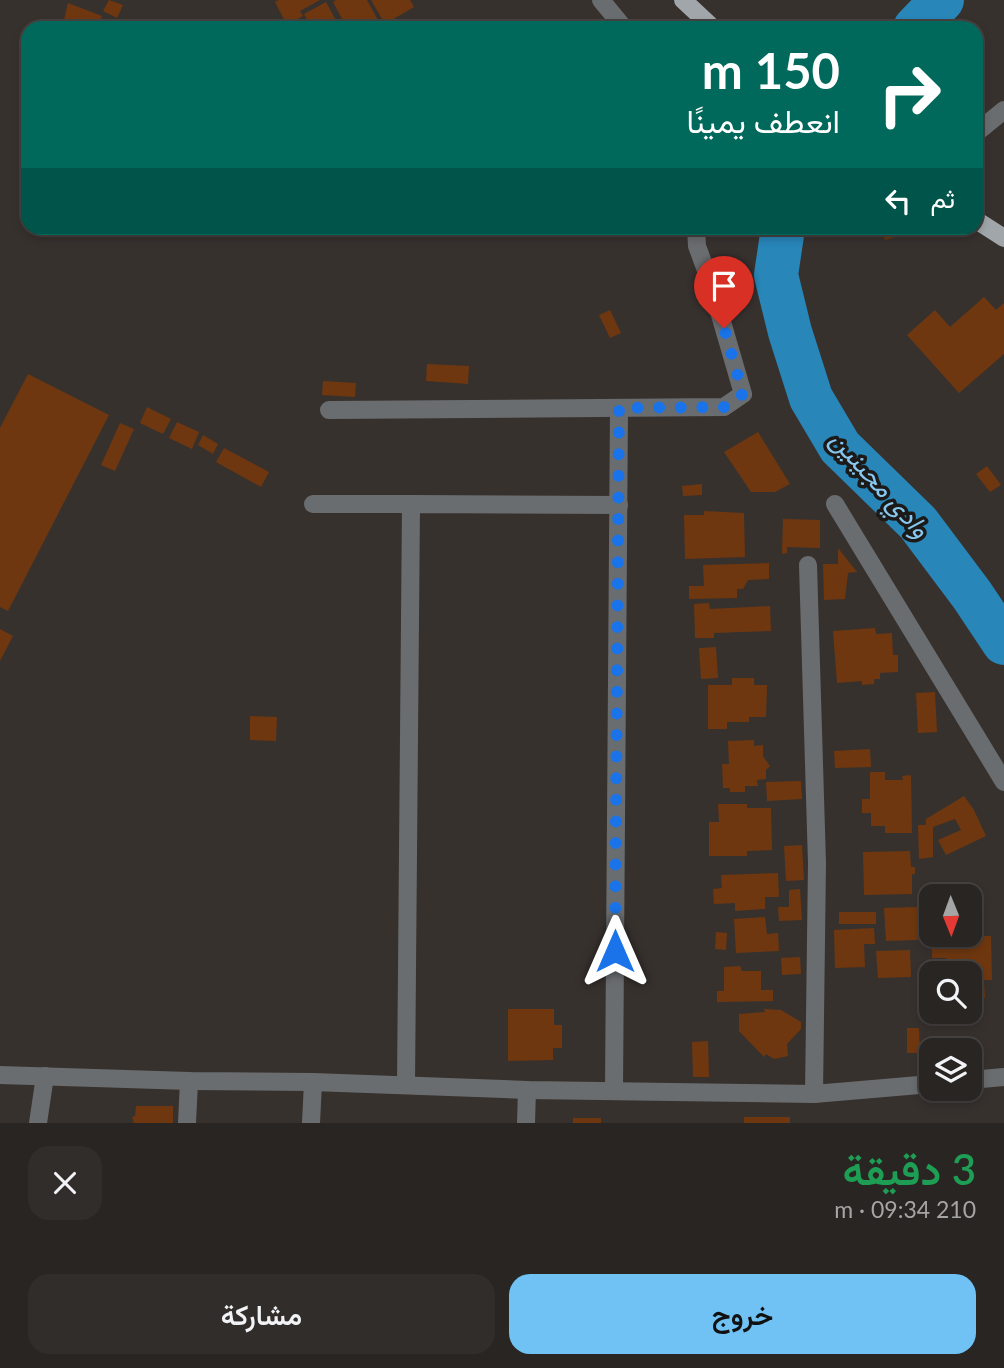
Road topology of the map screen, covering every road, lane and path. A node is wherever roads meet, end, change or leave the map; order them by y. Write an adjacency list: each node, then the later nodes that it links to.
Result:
1 (601, 0): 3 (street)
2 (683, 0): 4 (main road)
3 (618, 21)
4 (706, 21)
5 (1004, 110): 6 (street)
6 (983, 127)
7 (983, 224): 9 (main road)
8 (696, 235): 10 (street)
9 (1004, 238)
10 (619, 408): 11 (street); 15 (street)
11 (329, 410)
12 (313, 504): 13 (street)
13 (411, 504): 15 (street); 24 (street)
14 (835, 504): 17 (street)
15 (619, 505): 27 (street)
16 (808, 565): 28 (street)
17 (1004, 782)
18 (0, 1075): 19 (street)
19 (45, 1076): 22 (street); 29 (street)
20 (1004, 1077): 21 (street)
21 (982, 1079)
22 (189, 1081): 23 (street); 30 (street)
23 (313, 1082): 24 (street); 31 (street)
24 (406, 1085): 26 (street)
25 (919, 1085): 28 (street)
26 (527, 1090): 27 (street); 32 (street)
27 (614, 1091): 28 (street)
28 (814, 1094)
29 (38, 1123)
30 (187, 1123)
31 (311, 1123)
32 (526, 1123)

